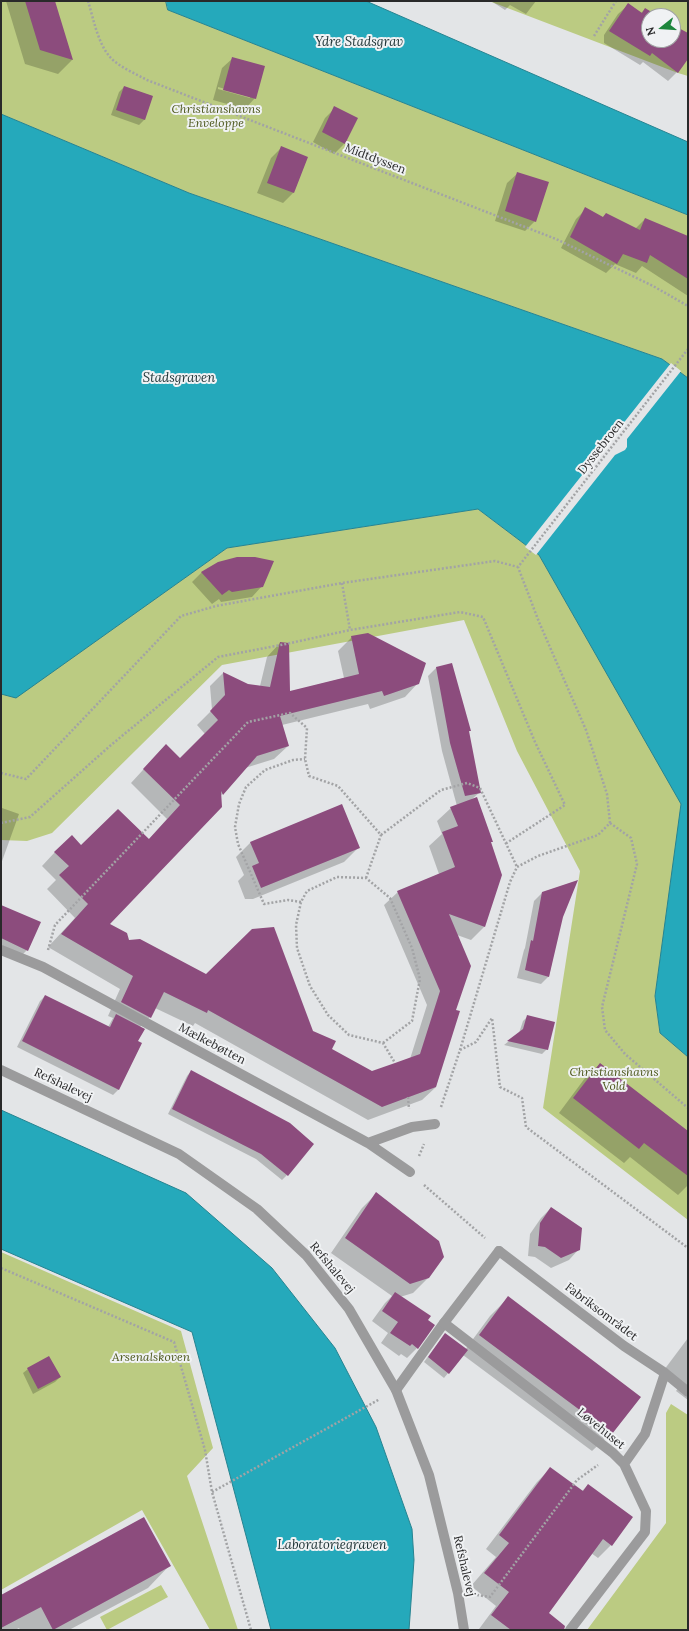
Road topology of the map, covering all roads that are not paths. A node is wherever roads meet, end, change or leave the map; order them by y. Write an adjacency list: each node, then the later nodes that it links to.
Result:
1 (1, 950): 4 (street, Mælkebøtten)
2 (1, 1070): 8 (street, Refshalevej)
3 (435, 1124): 4 (street)
4 (368, 1142): 5 (street, Mælkebøtten)
5 (410, 1172)
6 (444, 1323): 7 (street, Fabriksområdet); 8 (street); 10 (street, Løvehuset)
7 (665, 1373): 9 (street, Fabriksområdet); 10 (street)
8 (396, 1390): 11 (street, Refshalevej)
9 (688, 1392)
10 (624, 1464): 12 (street, Løvehuset)
11 (464, 1630)
12 (570, 1630)

